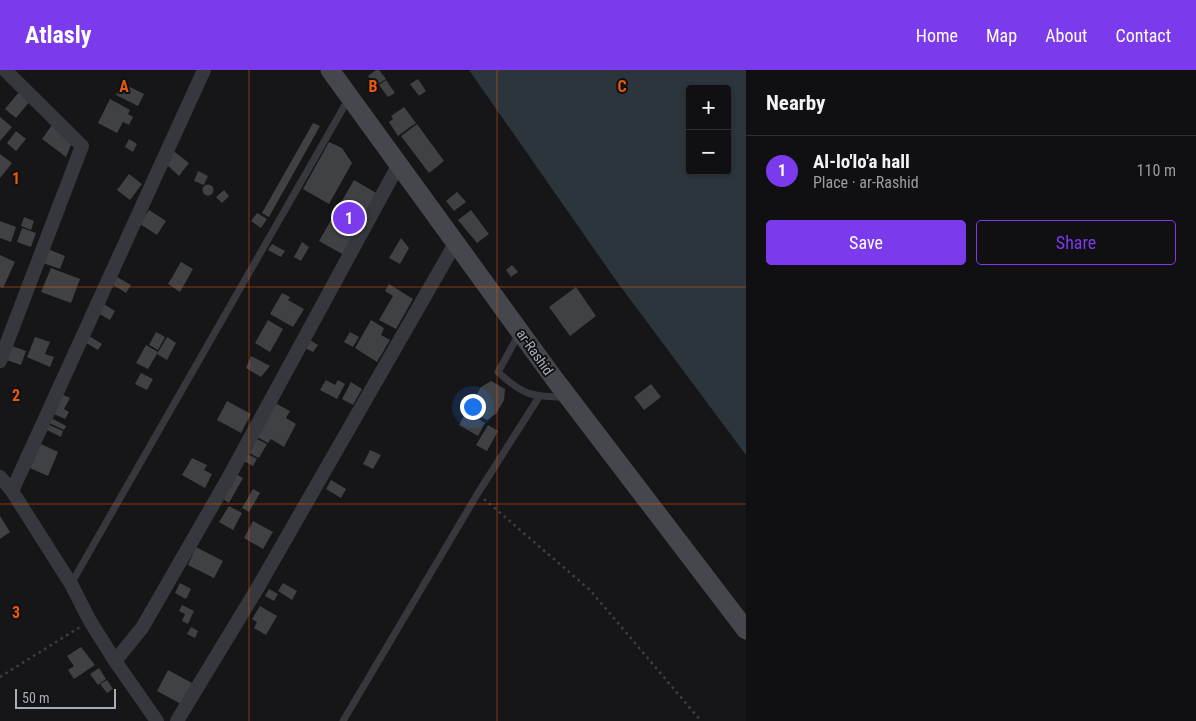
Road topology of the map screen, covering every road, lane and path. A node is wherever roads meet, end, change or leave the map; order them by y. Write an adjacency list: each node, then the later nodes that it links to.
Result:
1 (5, 70): 8 (street)
2 (204, 70): 12 (street)
3 (330, 70): 4 (main road, ar-Rashid)
4 (350, 96): 5 (main road, ar-Rashid); 14 (lane)
5 (399, 164): 6 (main road, ar-Rashid); 17 (street)
6 (456, 242): 7 (main road, ar-Rashid); 20 (street)
7 (521, 332): 9 (lane); 10 (main road, ar-Rashid)
8 (0, 361)
9 (539, 397): 10 (lane); 13 (lane)
10 (568, 397): 16 (main road, ar-Rashid)
11 (0, 477): 12 (street)
12 (12, 492): 14 (street)
13 (478, 493): 21 (lane); 22 (path)
14 (71, 584): 15 (street)
15 (90, 621): 17 (street); 18 (path)
16 (746, 630)
17 (115, 661): 19 (street)
18 (0, 677)
19 (157, 721)
20 (177, 721)
21 (342, 721)
22 (701, 721)

